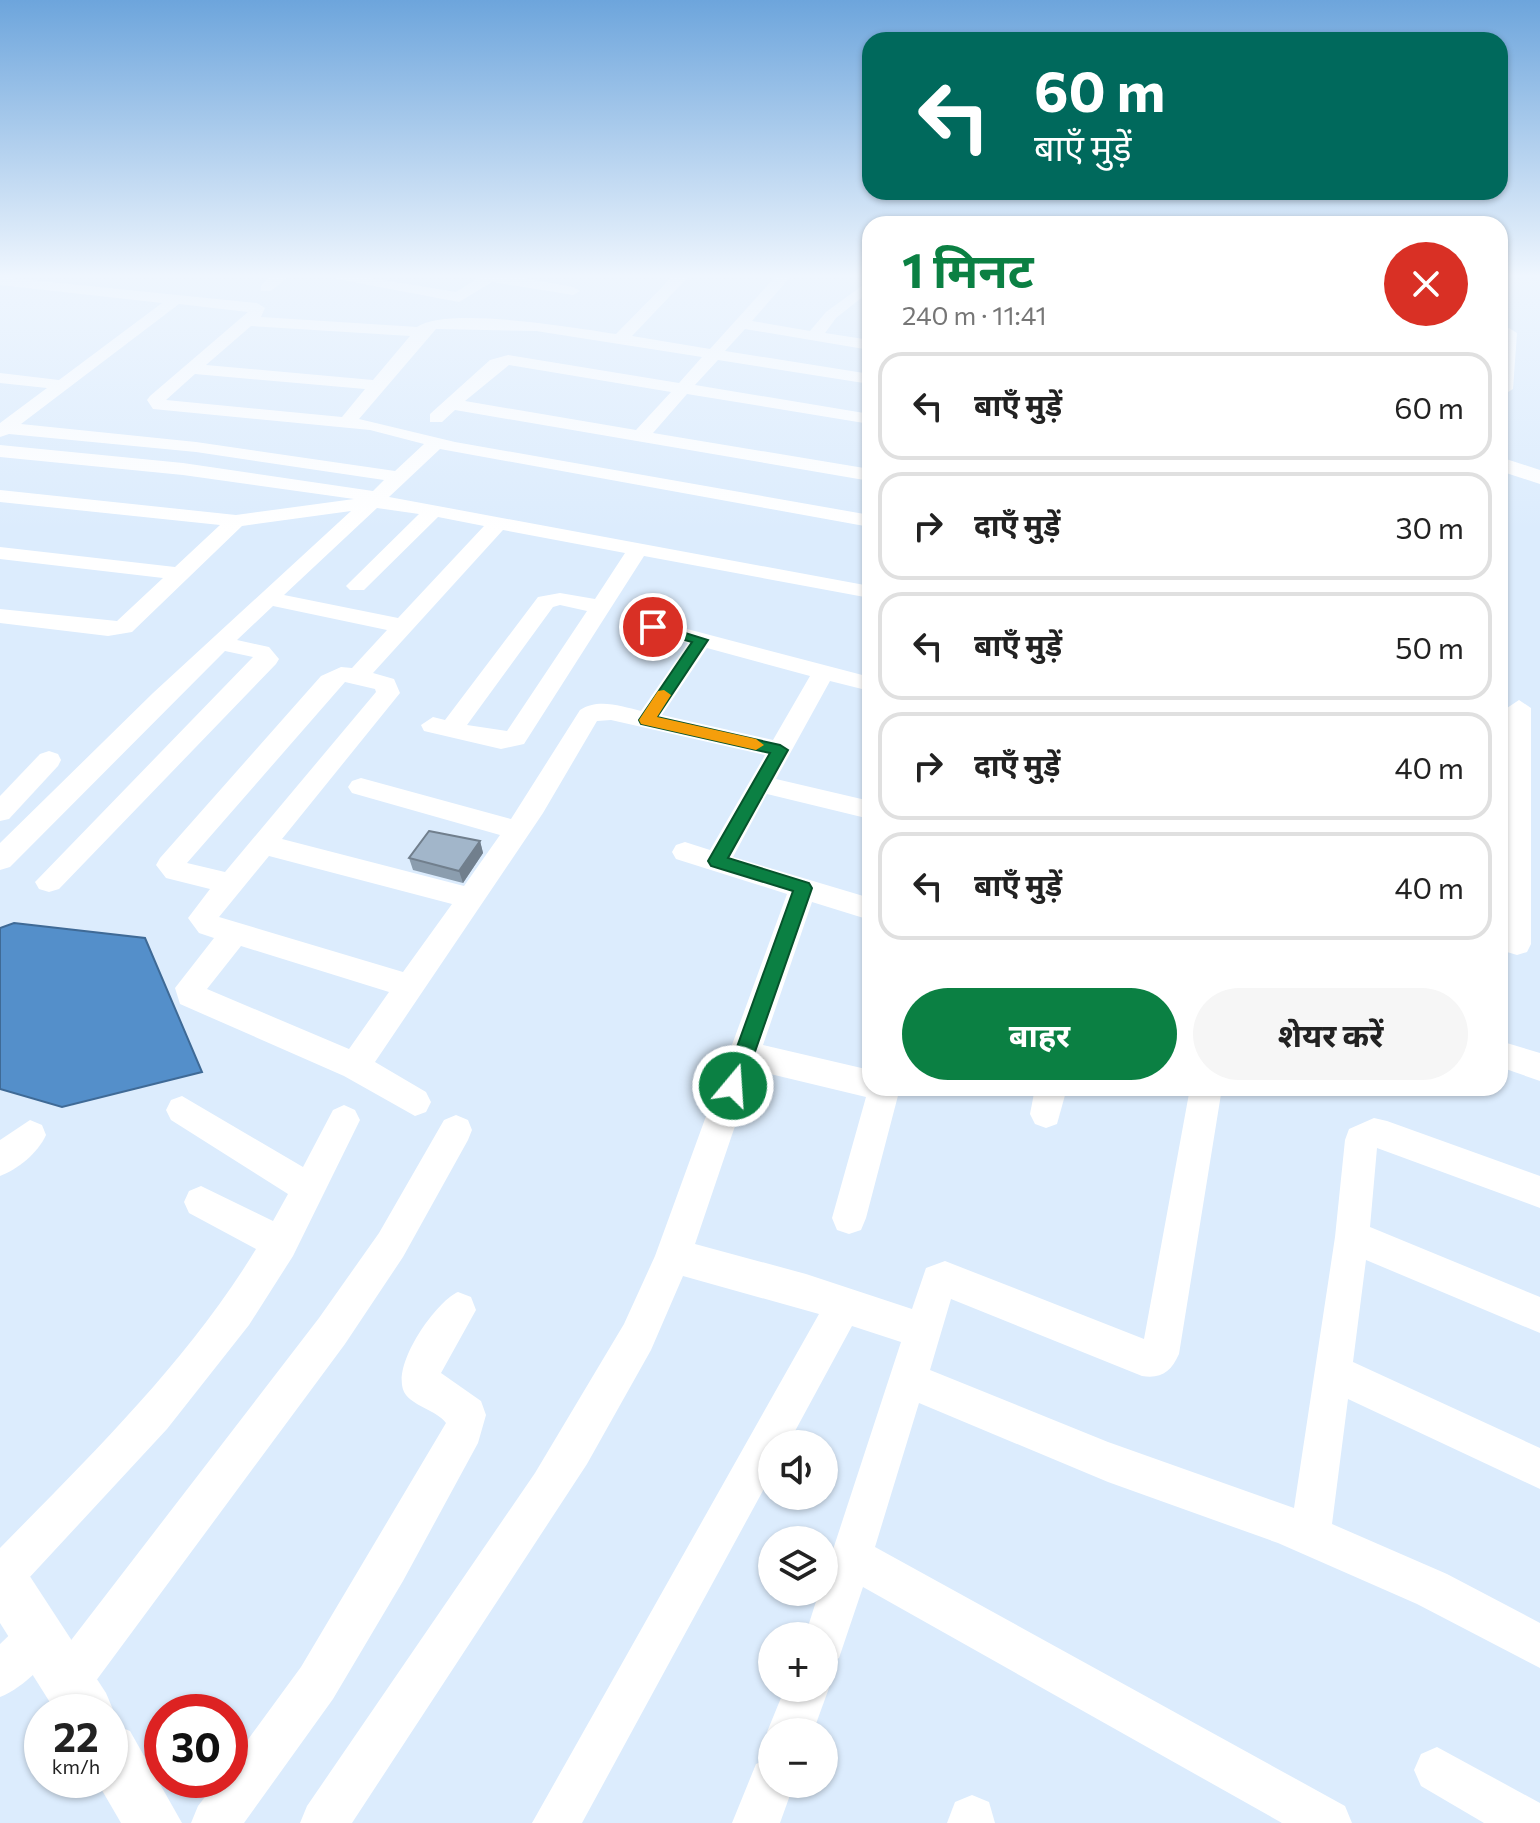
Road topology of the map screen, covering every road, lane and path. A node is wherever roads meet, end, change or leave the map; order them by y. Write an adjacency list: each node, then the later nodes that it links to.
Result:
1 (95, 360): 11 (street)
2 (201, 360): 8 (street)
3 (398, 360): 12 (street)
4 (508, 360): 13 (street)
5 (508, 360): 14 (street)
6 (707, 360): 13 (street)
7 (756, 360): 10 (street)
8 (191, 369): 12 (street); 19 (street)
9 (0, 378): 11 (street)
10 (862, 378)
11 (62, 385): 16 (street)
12 (378, 385): 19 (street)
13 (682, 389): 18 (street); 21 (street)
14 (452, 404): 17 (street); 21 (street)
15 (0, 406): 16 (street)
16 (31, 408): 20 (street)
17 (436, 418)
18 (862, 418)
19 (347, 422): 22 (street)
20 (3, 430): 26 (street)
21 (640, 436): 25 (street)
22 (437, 442): 26 (street); 31 (street)
23 (0, 451): 29 (street)
24 (1508, 467): 27 (street)
25 (862, 474)
26 (400, 477): 29 (street)
27 (1540, 477)
28 (0, 496): 32 (street)
29 (377, 499): 30 (street); 32 (street); 39 (street)
30 (433, 511): 33 (street); 37 (street)
31 (862, 520)
32 (236, 521): 36 (street)
33 (498, 523): 34 (street); 42 (street)
34 (638, 549): 38 (street); 40 (street)
35 (0, 553): 36 (street)
36 (180, 574): 41 (street)
37 (357, 586)
38 (862, 591)
39 (270, 599): 42 (street); 45 (street)
40 (602, 607): 40 (street)
41 (0, 616)
42 (403, 626): 47 (street)
43 (653, 627): 44 (street)
44 (701, 640): 46 (street); 50 (street)
45 (222, 643): 61 (street); 64 (street)
46 (824, 672): 48 (street); 51 (street)
47 (357, 676): 59 (street); 65 (street)
48 (862, 682)
49 (1519, 708): 55 (street)
50 (647, 720): 51 (street); 58 (street)
51 (780, 750): 53 (street)
52 (49, 760): 57 (street)
53 (761, 784): 56 (street); 62 (street)
54 (361, 787): 58 (street)
55 (1529, 790): 63 (street)
56 (862, 808)
57 (0, 812)
58 (518, 830): 67 (street)
59 (262, 844): 65 (street); 67 (street)
60 (685, 852): 62 (street)
61 (0, 860)
62 (717, 861): 66 (street)
63 (1529, 868): 70 (street)
64 (49, 882)
65 (229, 883): 69 (street)
66 (803, 888): 68 (street); 72 (street)
67 (471, 898): 71 (street)
68 (862, 906)
69 (235, 933): 71 (street); 74 (street)
70 (1519, 945)
71 (410, 986): 74 (street)
72 (743, 1054): 76 (street); 91 (street)
73 (1508, 1057): 75 (street)
74 (355, 1066): 79 (street)
75 (1540, 1067)
76 (862, 1082)
77 (882, 1096): 88 (street)
78 (1205, 1096): 95 (street)
79 (415, 1102)
80 (182, 1110): 85 (street)
81 (344, 1120): 85 (street)
82 (456, 1130): 107 (street)
83 (30, 1135): 84 (street)
84 (0, 1161)
85 (309, 1189): 90 (street)
86 (1540, 1192): 89 (street)
87 (201, 1202): 90 (street)
88 (849, 1218)
89 (1352, 1237): 94 (street); 96 (street)
90 (281, 1244): 101 (street)
91 (673, 1256): 92 (street); 113 (street)
92 (844, 1305): 95 (street); 114 (street)
93 (458, 1310): 112 (street)
94 (1540, 1315)
95 (922, 1331): 97 (street)
96 (1333, 1372): 98 (street); 99 (street)
97 (909, 1380): 99 (street); 100 (street)
98 (1540, 1469)
99 (1310, 1536): 104 (street)
100 (853, 1558): 102 (street); 116 (street)
101 (0, 1576): 103 (street)
102 (831, 1622)
103 (40, 1635): 105 (street); 106 (street)
104 (1540, 1646)
105 (0, 1675)
106 (76, 1694)
107 (78, 1694)
108 (1437, 1770): 117 (street)
109 (128, 1781): 111 (street)
110 (765, 1798): 115 (street)
111 (153, 1823)
112 (215, 1823)
113 (324, 1823)
114 (556, 1823)
115 (756, 1823)
116 (1328, 1823)
117 (1530, 1823)

